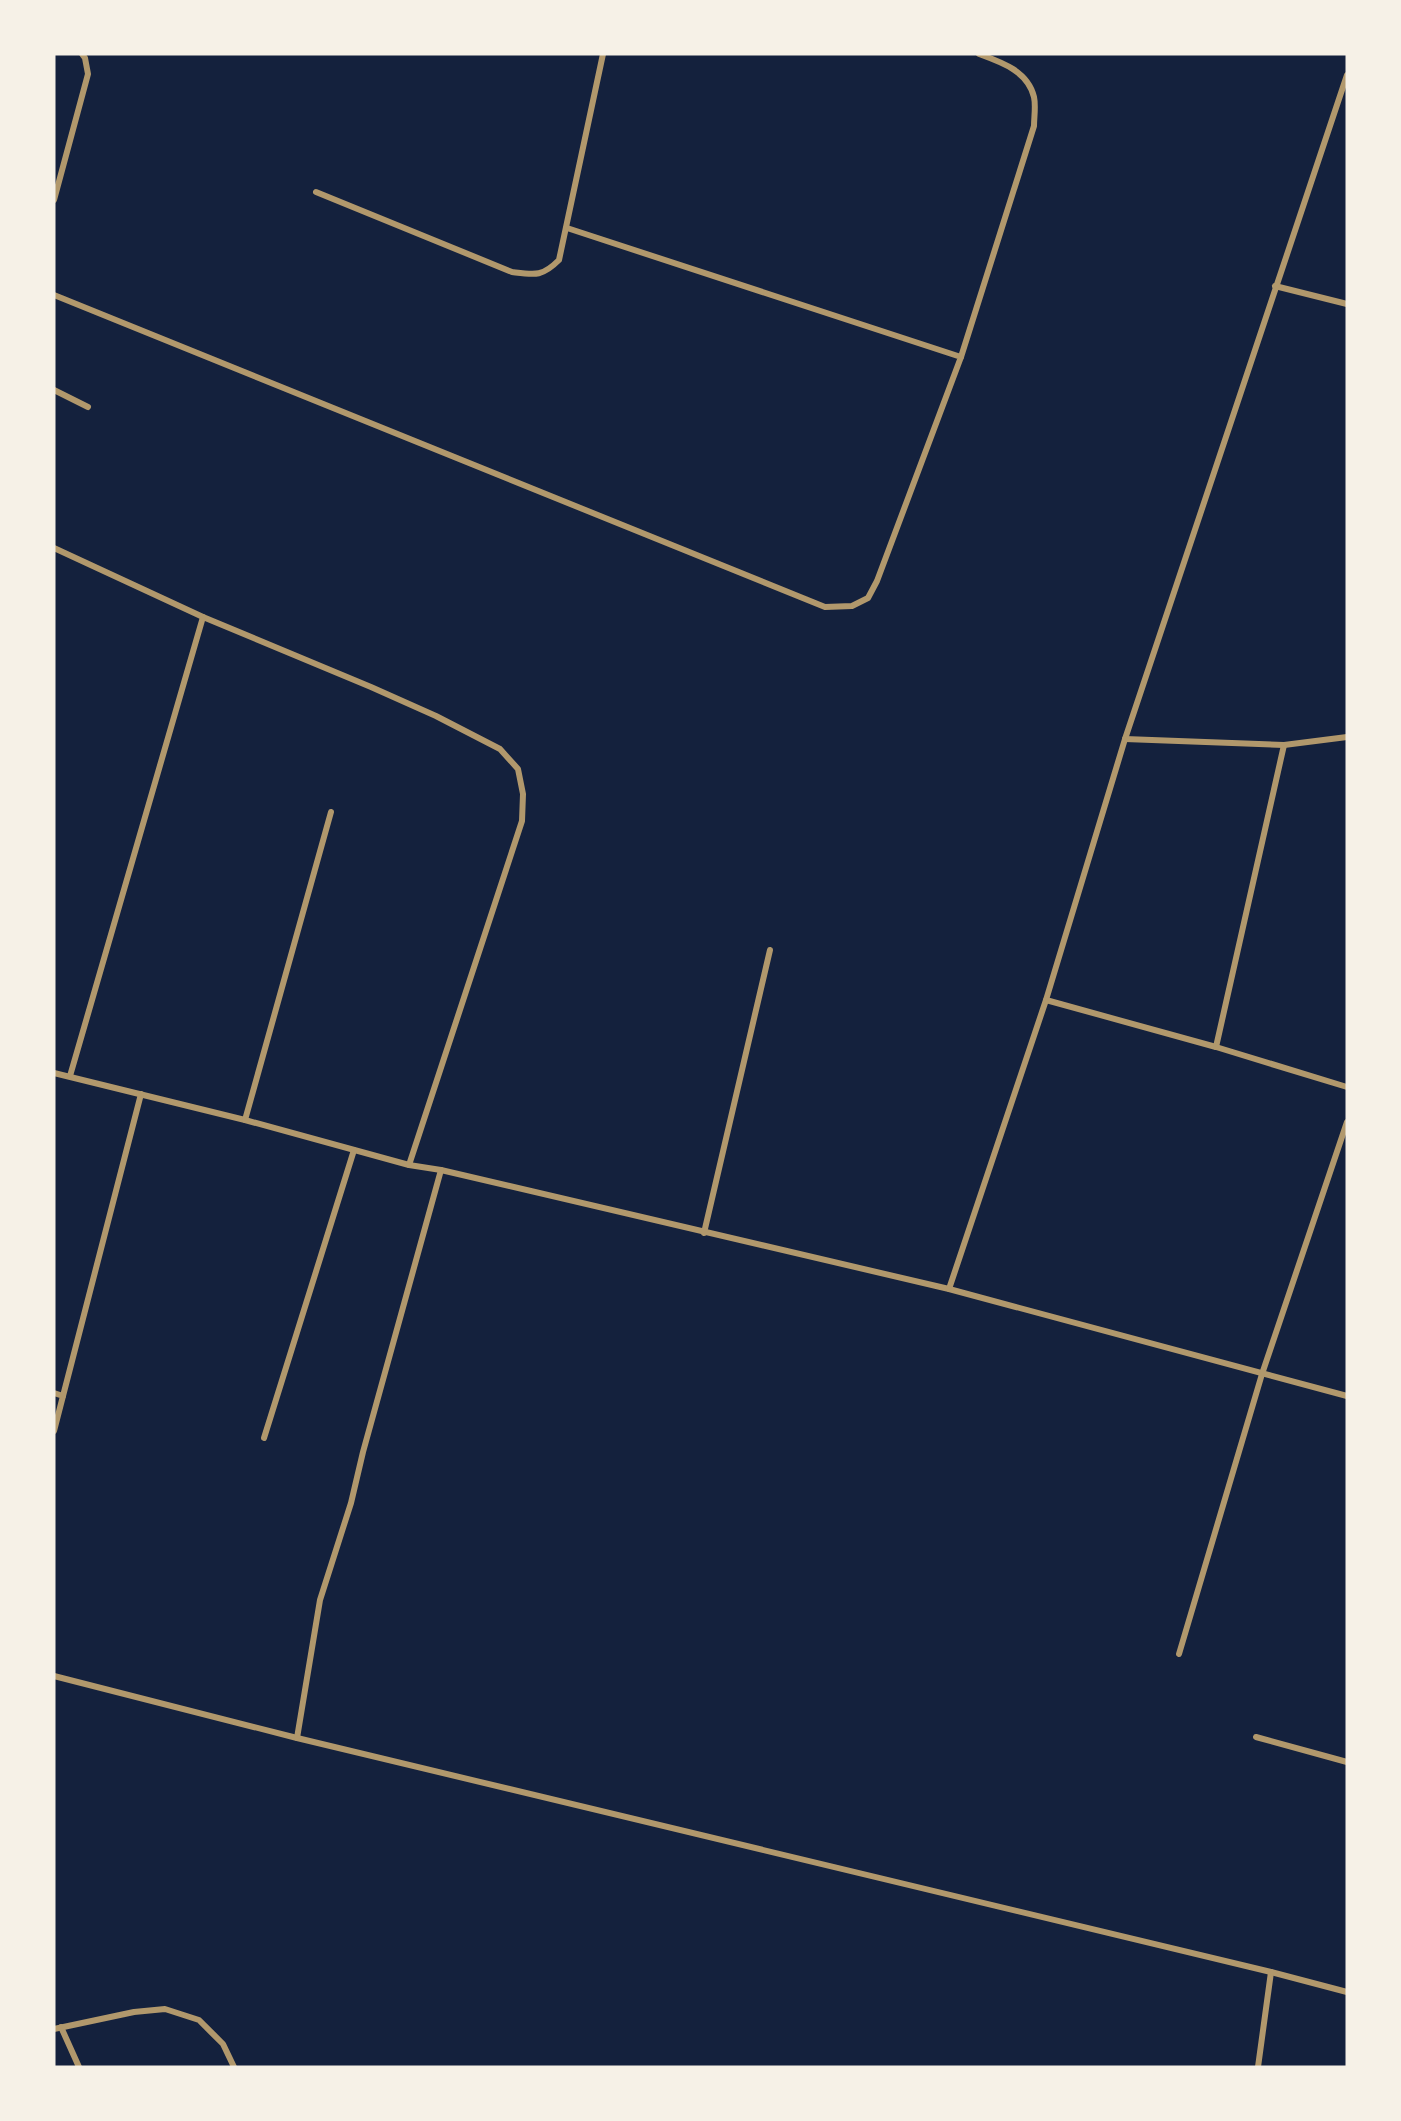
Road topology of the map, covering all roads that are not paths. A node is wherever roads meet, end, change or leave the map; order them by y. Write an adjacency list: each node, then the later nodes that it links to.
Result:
1 (82, 54): 7 (street)
2 (603, 54): 8 (street)
3 (979, 54): 12 (street)
4 (1347, 75): 5 (street)
5 (1345, 85): 9 (street)
6 (316, 192): 8 (street)
7 (54, 200)
8 (567, 228): 12 (street)
9 (1275, 286): 11 (street); 18 (street)
10 (54, 295): 12 (street)
11 (1347, 304)
12 (961, 357)
13 (54, 390): 14 (street)
14 (88, 407)
15 (54, 548): 16 (street)
16 (203, 617): 25 (street); 31 (street)
17 (1347, 737): 19 (street)
18 (1125, 739): 19 (street); 22 (street)
19 (1284, 745): 23 (street)
20 (331, 812): 28 (street)
21 (770, 950): 33 (street)
22 (1047, 1000): 23 (street); 34 (street)
23 (1216, 1047): 26 (street)
24 (54, 1072): 25 (street)
25 (70, 1076): 27 (street)
26 (1347, 1087)
27 (141, 1094): 28 (street); 37 (street)
28 (245, 1120): 30 (street)
29 (1347, 1122): 35 (street)
30 (354, 1150): 31 (street); 40 (street)
31 (409, 1165): 32 (street)
32 (441, 1170): 33 (street); 44 (street)
33 (704, 1233): 34 (street)
34 (949, 1289): 35 (street)
35 (1262, 1374): 38 (street); 41 (street)
36 (54, 1393): 37 (street)
37 (63, 1396): 39 (street)
38 (1347, 1396)
39 (54, 1431)
40 (264, 1438)
41 (1179, 1654)
42 (54, 1676): 44 (street)
43 (1256, 1737): 45 (street)
44 (297, 1738): 46 (street)
45 (1347, 1762)
46 (1271, 1972): 47 (street); 51 (street)
47 (1347, 1992)
48 (57, 2028): 49 (street); 50 (street)
49 (79, 2067)
50 (234, 2067)
51 (1258, 2067)

